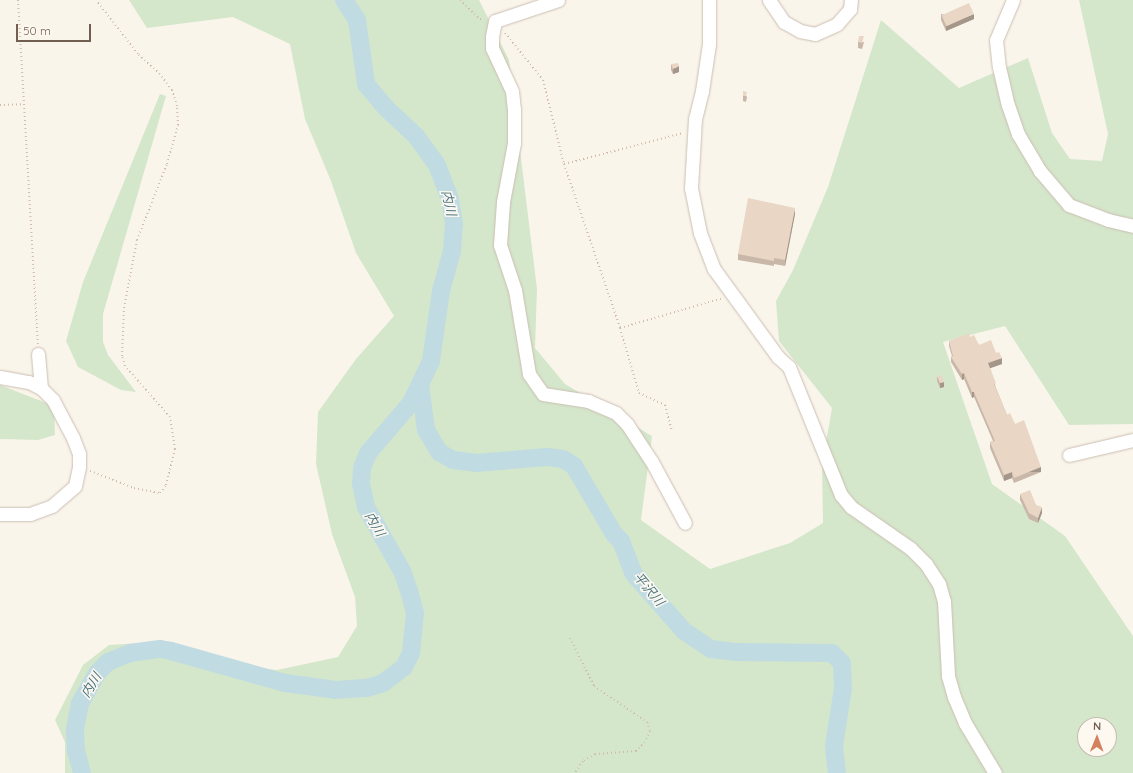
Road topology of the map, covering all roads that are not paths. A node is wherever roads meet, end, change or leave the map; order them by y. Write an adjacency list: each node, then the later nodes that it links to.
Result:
1 (558, 0): 13 (street)
2 (709, 0): 14 (street)
3 (769, 0): 4 (street)
4 (851, 0)
5 (1013, 0): 6 (street)
6 (1133, 226)
7 (38, 354): 9 (street)
8 (0, 377): 9 (street)
9 (42, 388): 12 (street)
10 (1133, 440): 11 (street)
11 (1069, 455)
12 (0, 514)
13 (685, 523)
14 (995, 773)

